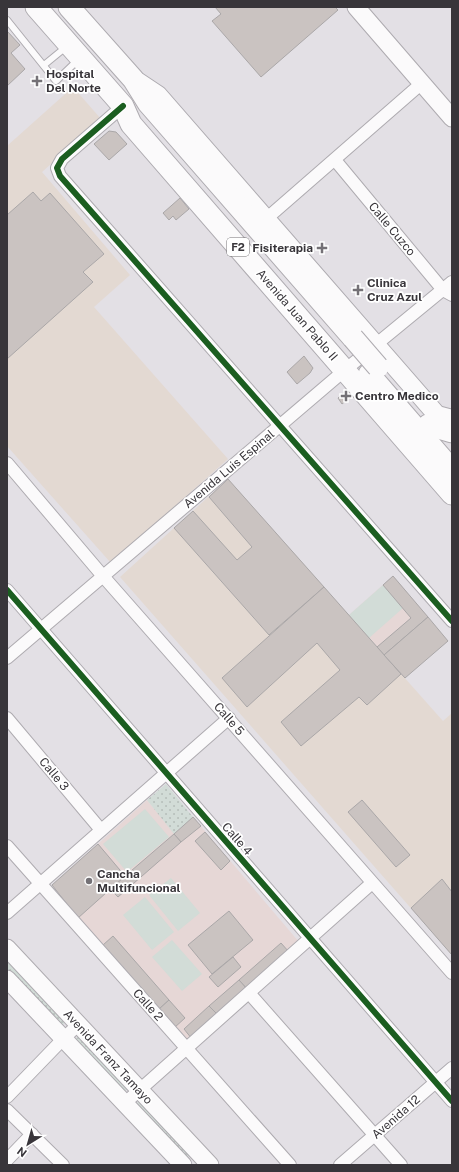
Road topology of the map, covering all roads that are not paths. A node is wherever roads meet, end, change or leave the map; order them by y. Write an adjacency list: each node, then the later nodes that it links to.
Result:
1 (36, 7): 5 (highway, Avenida Juan Pablo II / F2)
2 (69, 7): 7 (highway, F2)
3 (356, 7): 8 (main road)
4 (7, 20): 6 (lane)
5 (75, 51): 6 (lane); 6 (lane); 9 (highway, Avenida Juan Pablo II / F2)
6 (44, 65)
7 (133, 79): 12 (main road); 15 (highway, F2)
8 (422, 83): 10 (main road); 11 (street)
9 (123, 106): 15 (highway, F2); 17 (highway, Avenida Juan Pablo II / F2); 20 (street)
10 (452, 118)
11 (335, 160): 12 (street); 14 (street, Calle Cuzco)
12 (266, 219): 16 (main road)
13 (452, 282): 14 (street, Avenida Luis Espinal)
14 (447, 293): 16 (street, Avenida Luis Espinal)
15 (348, 341): 18 (highway, F2, bridge)
16 (376, 345): 17 (street, Avenida Luis Espinal); 19 (main road)
17 (345, 370): 20 (street, Avenida Luis Espinal); 25 (highway, Avenida Juan Pablo II / F2)
18 (374, 370): 19 (highway, F2); 24 (highway, F2)
19 (439, 420): 21 (highway); 22 (highway, F2)
20 (281, 425): 26 (street, Avenida Luis Espinal); 28 (street)
21 (452, 432)
22 (452, 452)
23 (7, 463): 26 (street, Calle 5)
24 (452, 470)
25 (452, 494)
26 (102, 575): 29 (street, Avenida Luis Espinal); 32 (street, Calle 5)
27 (7, 590): 29 (street, Calle 4)
28 (452, 621)
29 (40, 628): 30 (street, Avenida Luis Espinal); 33 (street, Calle 4)
30 (7, 658)
31 (7, 718): 34 (street, Calle 3)
32 (229, 718): 33 (street); 36 (street, Calle 5)
33 (166, 774): 34 (street); 39 (street, Calle 4)
34 (101, 830): 37 (street)
35 (7, 846): 37 (street, Calle 2)
36 (372, 883): 39 (street); 41 (street, Calle 5)
37 (41, 884): 38 (street); 46 (street, Calle 2)
38 (7, 913)
39 (309, 938): 43 (street); 48 (street, Calle 4)
40 (7, 948): 44 (main road, Avenida Franz Tamayo)
41 (452, 973)
42 (7, 979): 45 (main road, Avenida Franz Tamayo)
43 (249, 993): 46 (street); 55 (street)
44 (78, 1025): 45 (street); 49 (main road, Avenida Franz Tamayo)
45 (64, 1038): 50 (street); 52 (main road, Avenida Franz Tamayo)
46 (187, 1049): 49 (street); 61 (street, Calle 2)
47 (452, 1068): 48 (street, Avenida 12)
48 (436, 1082): 51 (street, Calle 4); 55 (street, Avenida 12)
49 (139, 1090): 52 (street); 57 (main road, Avenida Franz Tamayo)
50 (7, 1097)
51 (452, 1101)
52 (125, 1103): 59 (main road, Avenida Franz Tamayo)
53 (7, 1110): 54 (street)
54 (32, 1134): 56 (street); 58 (street)
55 (375, 1136): 62 (street, Avenida 12); 63 (street)
56 (7, 1160)
57 (205, 1160): 60 (street)
58 (63, 1165)
59 (183, 1165)
60 (186, 1165)
61 (290, 1165)
62 (340, 1165)
63 (401, 1165)

